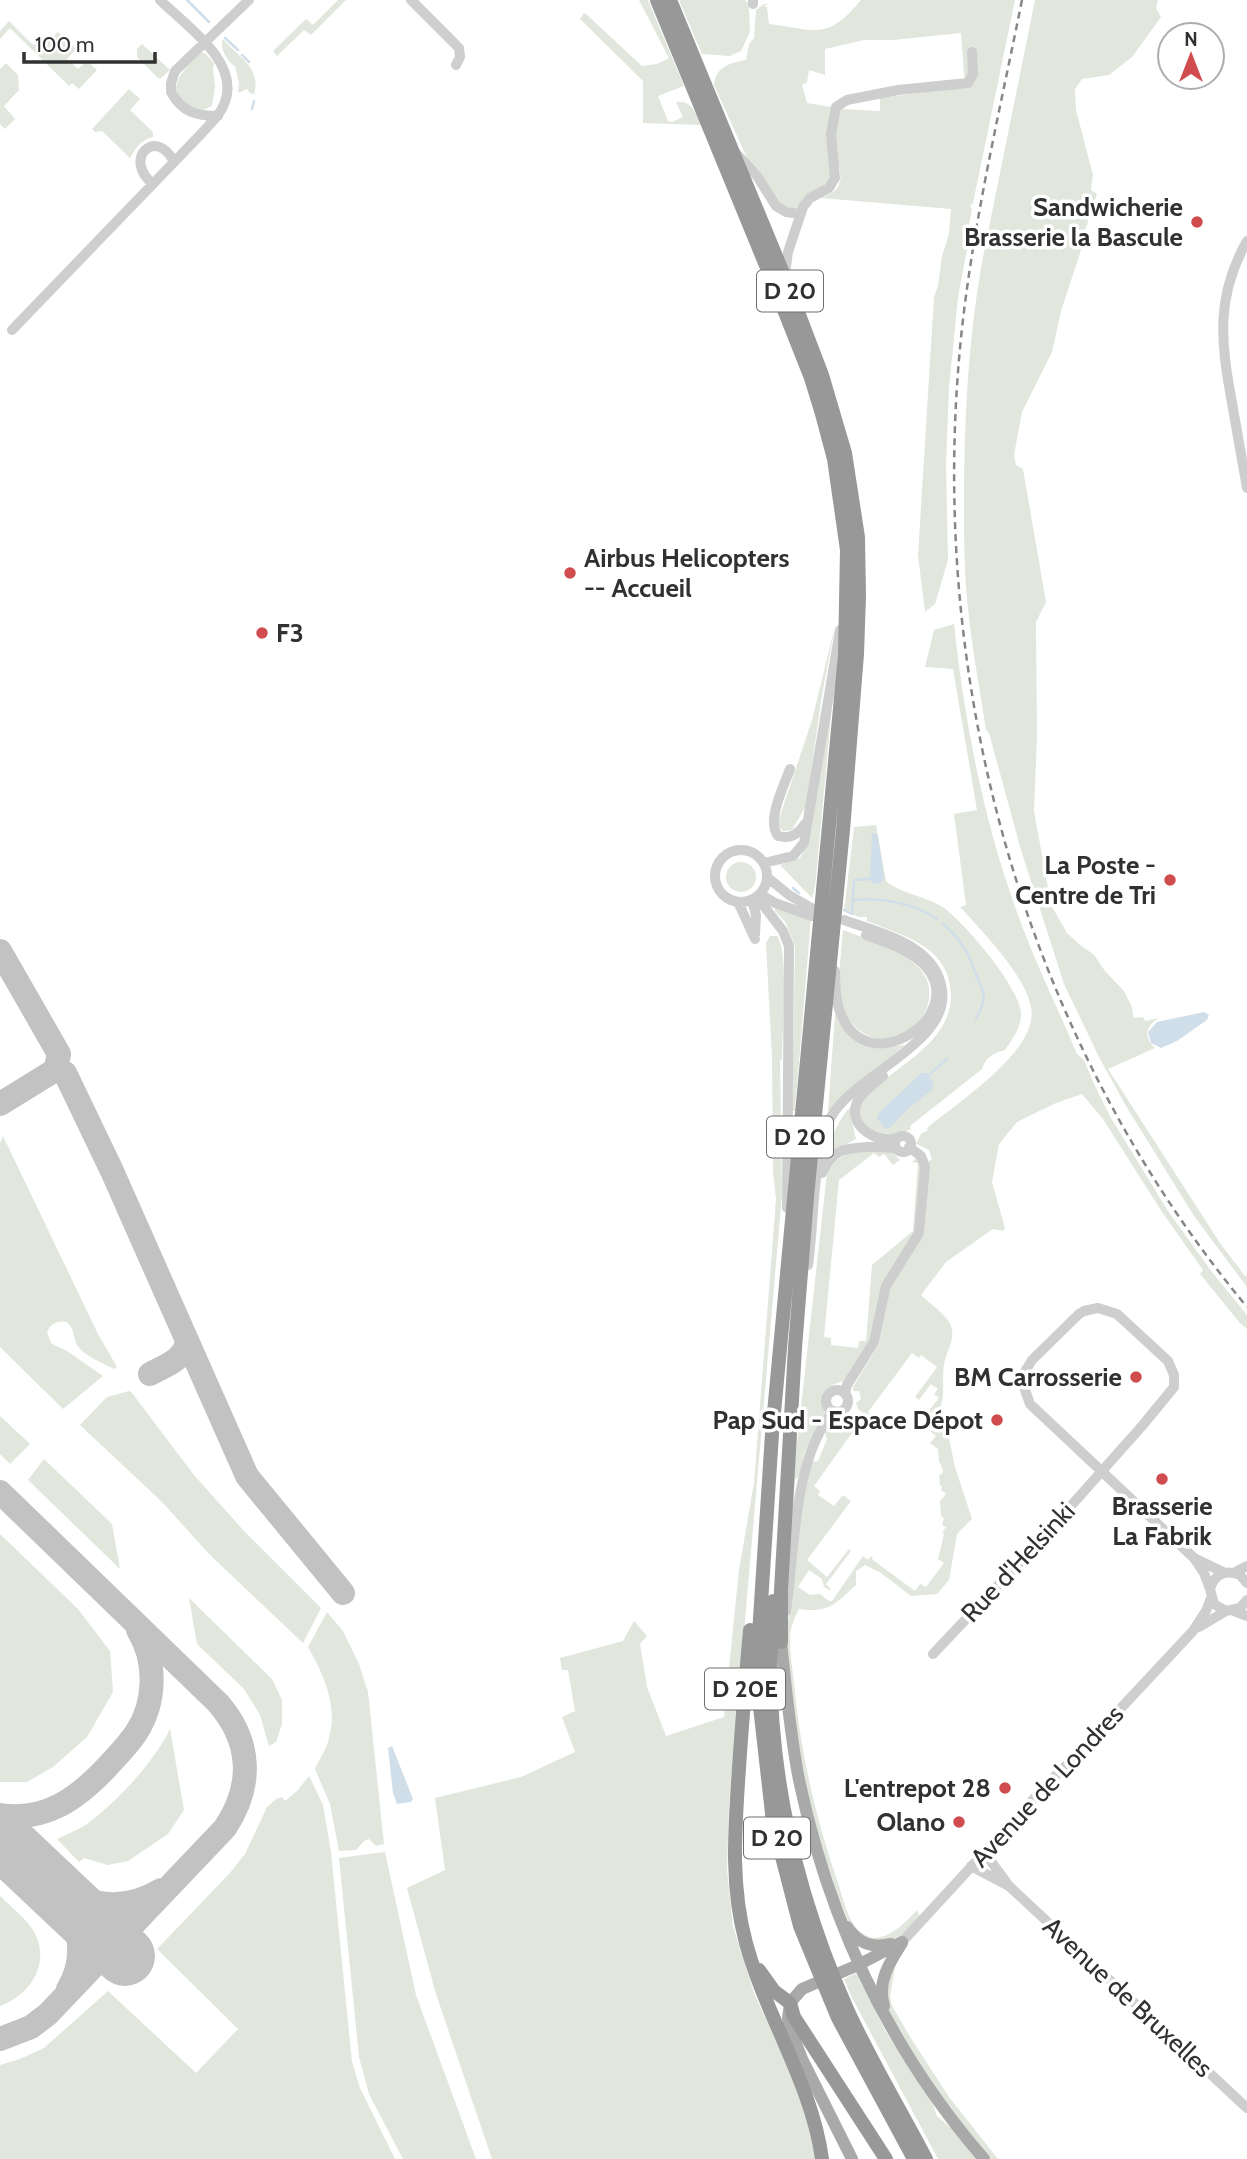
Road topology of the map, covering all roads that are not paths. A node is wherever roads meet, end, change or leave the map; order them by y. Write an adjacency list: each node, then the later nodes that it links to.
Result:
1 (160, 0): 6 (street)
2 (249, 0): 6 (street)
3 (411, 0): 8 (street)
4 (657, 0): 18 (highway, D 20)
5 (670, 0): 10 (highway, D 20)
6 (204, 43): 9 (street); 9 (street)
7 (972, 52): 13 (street)
8 (456, 65)
9 (218, 116): 11 (street)
10 (733, 150): 13 (street); 15 (highway, D 20)
11 (174, 162): 12 (street); 12 (street)
12 (153, 184): 16 (street)
13 (801, 214): 15 (street)
14 (1247, 241): 17 (street)
15 (785, 278): 23 (highway, D 20)
16 (12, 330)
17 (1247, 488)
18 (848, 577): 20 (street); 23 (highway, D 20)
19 (790, 769): 20 (street)
20 (807, 820): 21 (street)
21 (764, 863): 22 (street); 25 (street)
22 (768, 877): 24 (street); 24 (street)
23 (830, 894): 26 (highway, D 20)
24 (756, 897): 25 (street); 25 (street); 32 (street)
25 (738, 902)
26 (827, 940): 27 (street); 32 (highway, D 20); 33 (highway, D 20)
27 (894, 1060): 28 (street); 31 (street)
28 (859, 1125): 29 (street); 30 (street)
29 (897, 1144): 30 (street); 34 (street)
30 (850, 1148): 31 (street)
31 (816, 1186): 33 (street)
32 (781, 1340): 37 (highway, D 20)
33 (795, 1348): 35 (highway, D 20)
34 (845, 1392): 36 (street); 36 (street)
35 (791, 1404): 48 (highway, D 20E); 60 (highway, D 20)
36 (834, 1411): 48 (street)
37 (772, 1434): 55 (highway, D 20E); 66 (highway, D 20)
38 (1101, 1470): 38 (street, Rue d'Helsinki); 39 (street, Rue d'Helsinki); 49 (street, Rue d'Helsinki)
39 (1194, 1558): 41 (street, Rue d'Helsinki); 43 (street, Rue d'Helsinki)
40 (1247, 1566): 41 (street)
41 (1229, 1573): 42 (street, Rue d'Helsinki); 43 (street, Avenue de Londres)
42 (1247, 1583)
43 (1210, 1594): 45 (street); 47 (street, Avenue de Londres)
44 (1247, 1600): 45 (street, Avenue de Londres)
45 (1230, 1611): 46 (street); 47 (street, Avenue de Londres)
46 (1247, 1616)
47 (1193, 1631): 50 (street, Avenue de Londres)
48 (781, 1642): 53 (main road, D 20E)
49 (933, 1654)
50 (984, 1852): 51 (street, Avenue de Londres); 52 (street, Avenue de Bruxelles)
51 (971, 1867): 52 (street, Avenue de Bruxelles); 54 (street, Avenue de Londres)
52 (1009, 1886): 61 (street, Avenue de Bruxelles)
53 (835, 1908): 54 (main road); 56 (main road, D 20E)
54 (902, 1942): 56 (main road); 58 (main road)
55 (746, 1944): 57 (highway, D 20E); 62 (highway, D 20E)
56 (858, 1965): 57 (main road); 58 (main road, D 20E)
57 (790, 2003): 59 (main road); 65 (highway, D 20E)
58 (901, 2047): 69 (main road, D 20E)
59 (802, 2059): 63 (main road); 64 (main road)
60 (873, 2060): 67 (highway, D 20); 68 (highway)
61 (1247, 2108)
62 (822, 2159)
63 (828, 2159)
64 (852, 2159)
65 (887, 2159)
66 (914, 2159)
67 (926, 2159)
68 (934, 2159)
69 (984, 2159)

